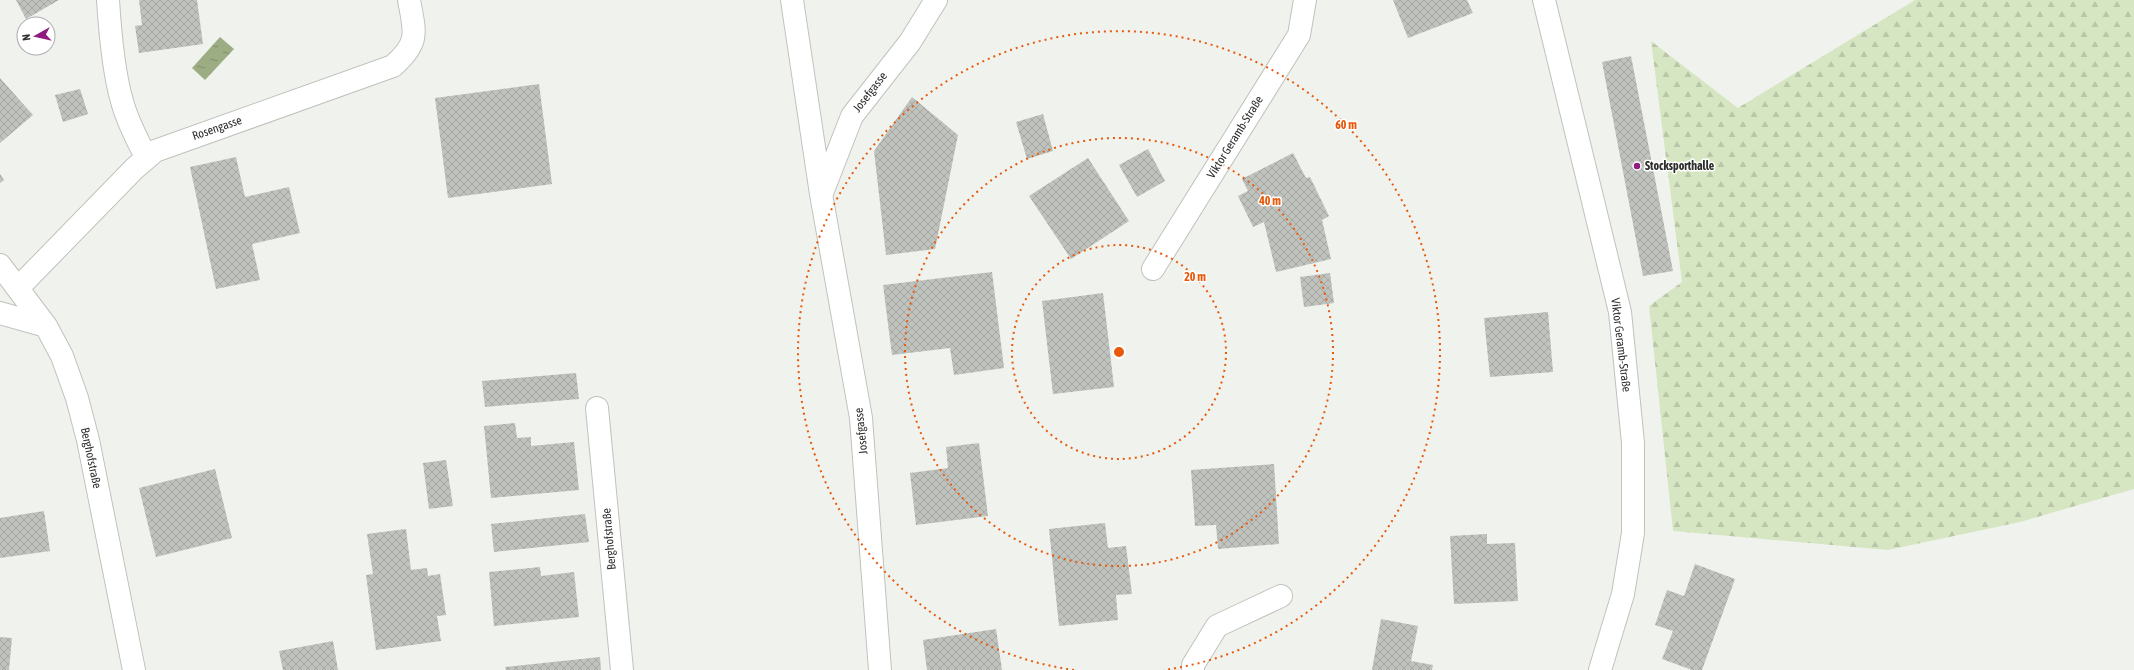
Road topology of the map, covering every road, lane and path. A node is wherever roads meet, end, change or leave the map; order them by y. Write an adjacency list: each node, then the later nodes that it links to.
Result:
1 (108, 0): 7 (street)
2 (409, 0): 7 (street, Rosengasse)
3 (792, 0): 8 (street, Josefgasse)
4 (936, 0): 8 (street, Josefgasse)
5 (1306, 0): 10 (street, Viktor Geramb-Straße)
6 (1544, 0): 20 (street, Viktor Geramb-Straße)
7 (146, 158): 11 (street, Rosengasse)
8 (821, 194): 18 (street, Josefgasse)
9 (0, 265): 11 (street, Berghofstraße)
10 (1153, 269)
11 (18, 288): 13 (street, Berghofstraße)
12 (0, 313): 13 (street)
13 (46, 326): 16 (street, Berghofstraße)
14 (597, 408): 17 (street, Berghofstraße)
15 (1281, 596): 19 (street)
16 (134, 670)
17 (622, 670)
18 (880, 670)
19 (1193, 670)
20 (1600, 670)

